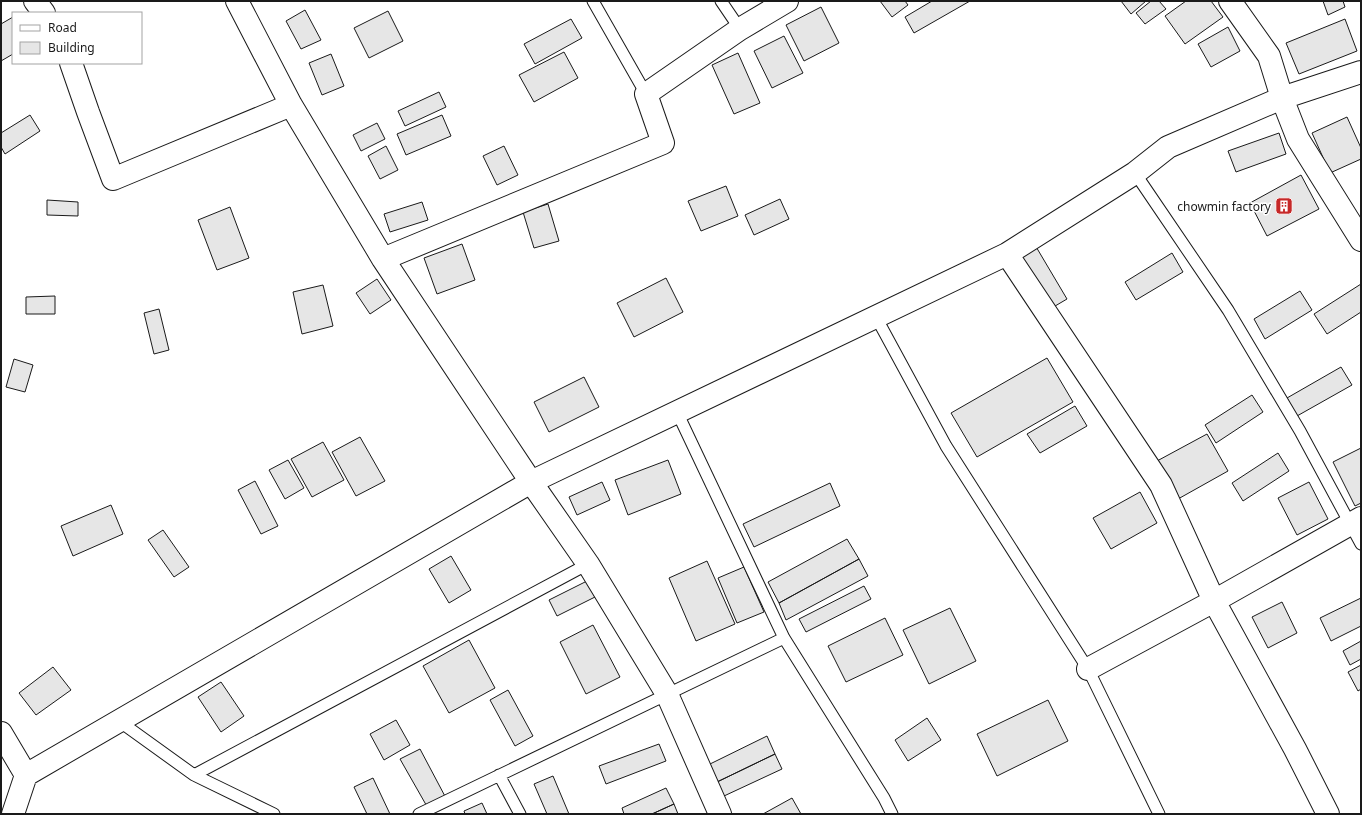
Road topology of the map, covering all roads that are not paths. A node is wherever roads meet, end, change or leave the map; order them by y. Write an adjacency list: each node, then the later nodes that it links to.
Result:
1 (36, 1): 7 (street)
2 (236, 1): 13 (street)
3 (593, 1): 11 (lane)
4 (721, 1): 8 (lane)
5 (787, 1): 8 (street)
6 (1230, 1): 12 (street)
7 (43, 12)
8 (740, 29): 11 (street)
9 (71, 64): 13 (street)
10 (1361, 72): 12 (street)
11 (646, 94): 17 (street)
12 (1282, 98): 14 (street); 15 (street)
13 (291, 105): 17 (street)
14 (1135, 173): 16 (street); 21 (lane)
15 (1361, 240)
16 (1007, 254): 18 (street); 24 (street)
17 (383, 259): 20 (street)
18 (876, 317): 19 (street); 26 (lane)
19 (677, 412): 20 (street); 25 (lane)
20 (531, 482): 23 (street); 28 (street)
21 (1356, 521): 22 (lane); 24 (street)
22 (1361, 544)
23 (588, 564): 27 (street); 32 (lane)
24 (1214, 601): 26 (street); 40 (street)
25 (784, 638): 27 (lane); 38 (lane)
26 (1088, 669): 39 (lane)
27 (668, 694): 31 (lane); 37 (street)
28 (119, 721): 30 (street); 32 (lane)
29 (1, 733): 30 (street)
30 (26, 775): 33 (street)
31 (499, 775): 35 (lane); 36 (lane)
32 (194, 776): 34 (lane)
33 (13, 814)
34 (274, 814)
35 (419, 814)
36 (520, 814)
37 (720, 814)
38 (892, 814)
39 (1159, 814)
40 (1328, 814)

